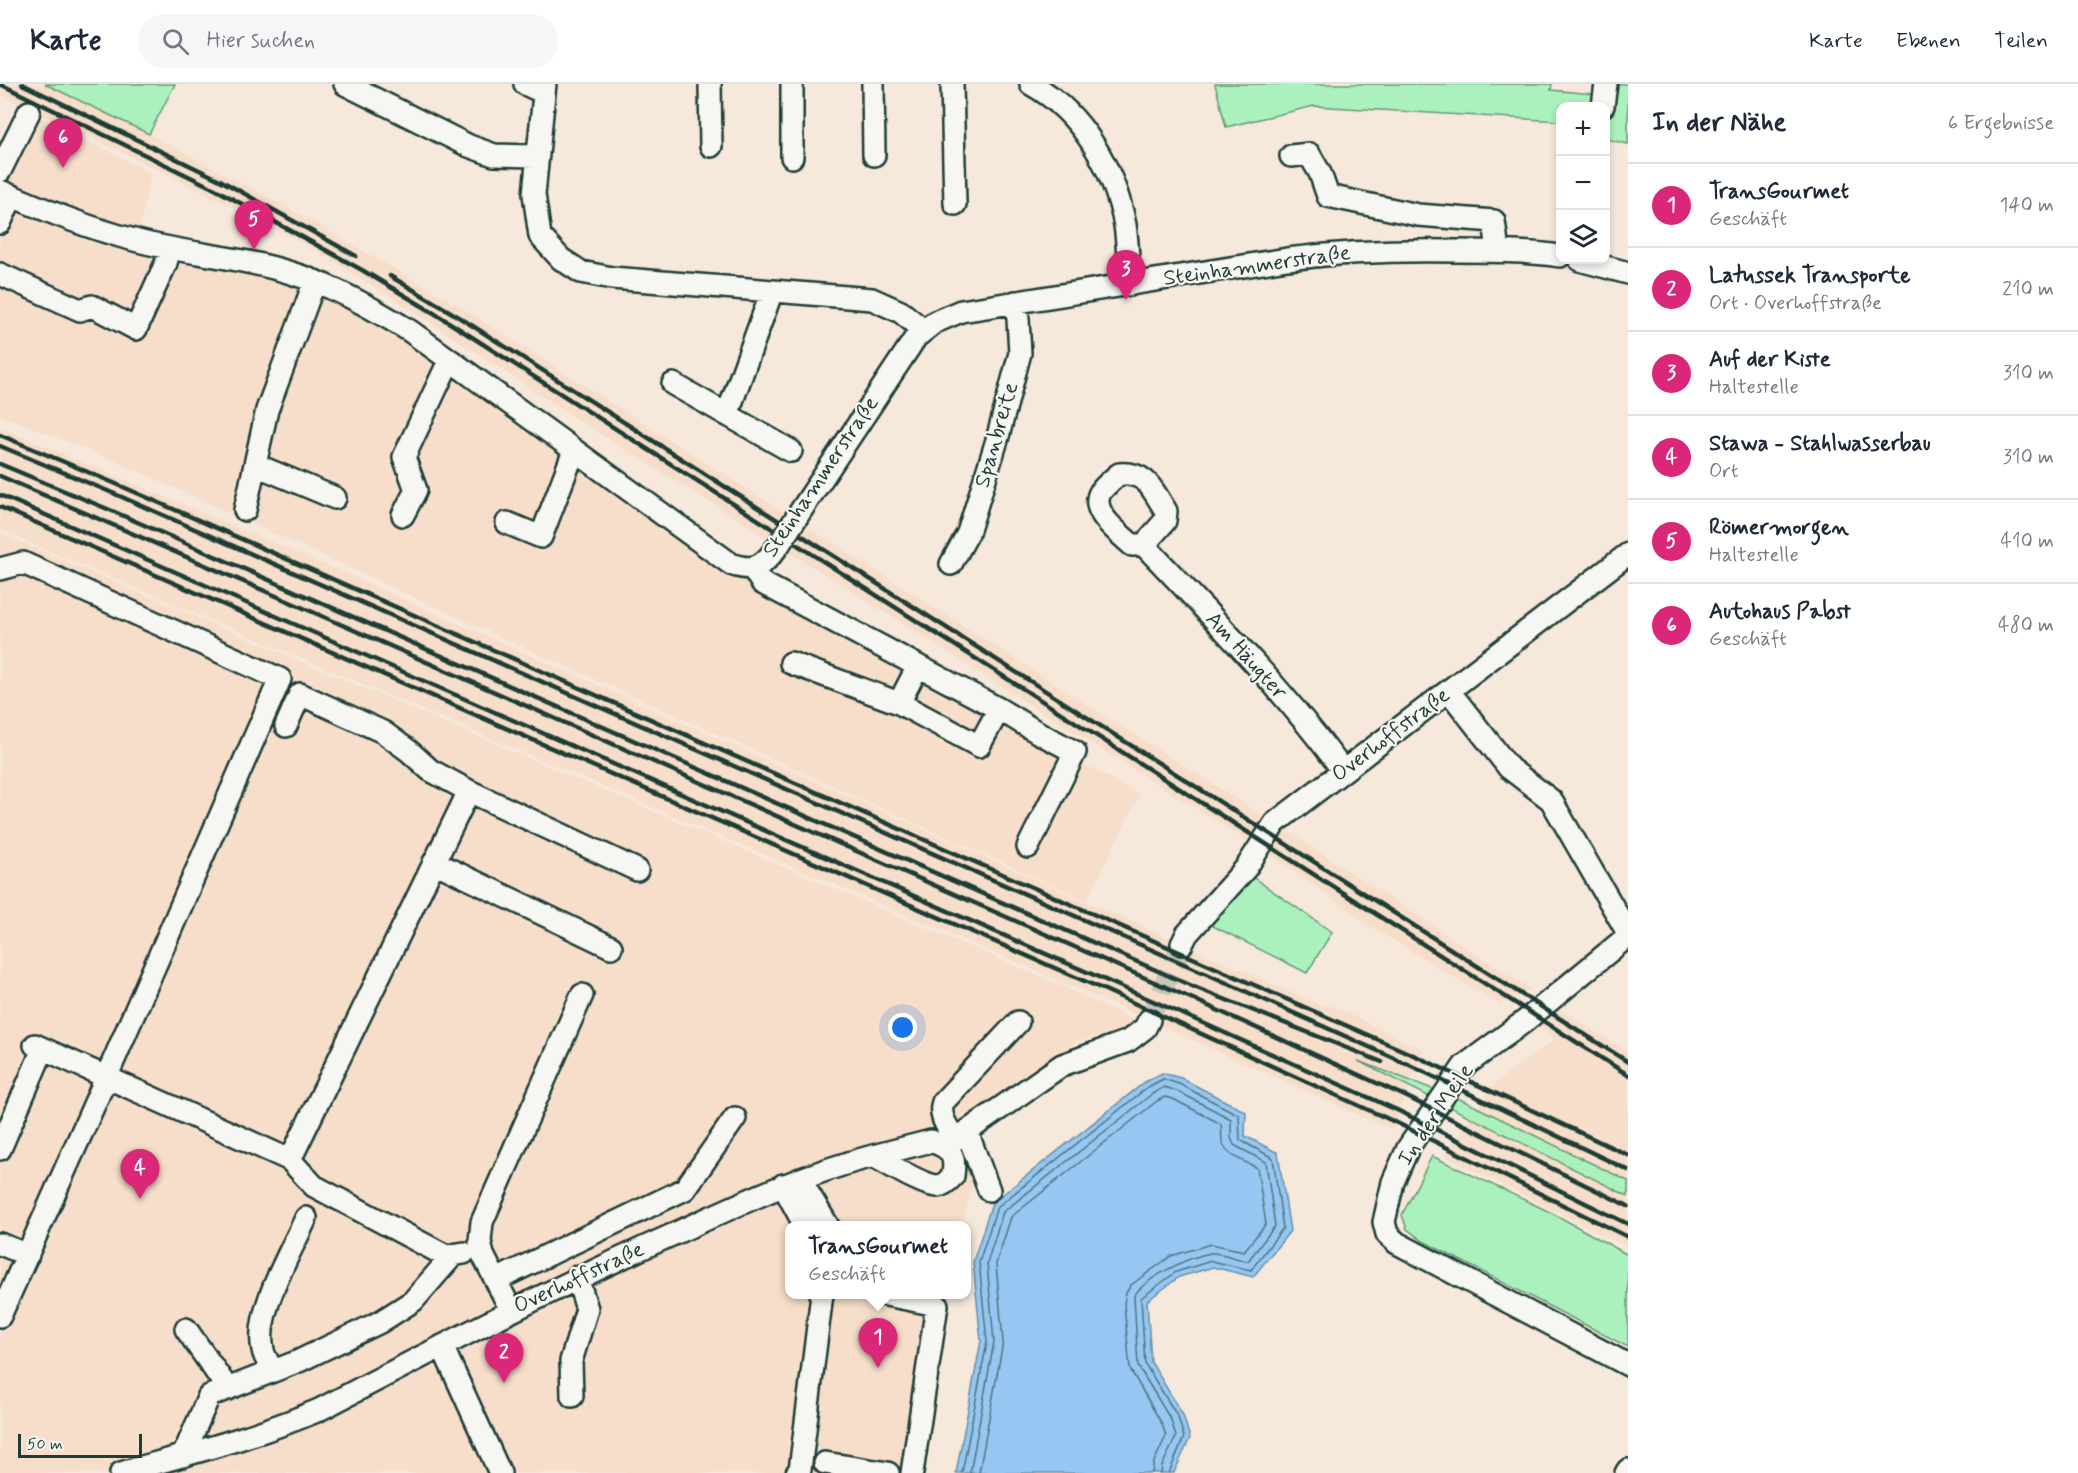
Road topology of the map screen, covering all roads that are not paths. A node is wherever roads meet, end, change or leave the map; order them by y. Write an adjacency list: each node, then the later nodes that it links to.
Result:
1 (345, 84): 13 (street)
2 (710, 84): 11 (street)
3 (792, 84): 15 (street)
4 (873, 84): 12 (street)
5 (952, 84): 18 (street)
6 (1031, 84): 27 (street)
7 (1606, 84): 9 (street)
8 (538, 87): 13 (street)
9 (1604, 102)
10 (29, 112): 16 (street)
11 (711, 146)
12 (874, 155)
13 (537, 156): 28 (street)
14 (1291, 156): 21 (street)
15 (792, 157)
16 (0, 171)
17 (6, 193): 19 (street); 20 (street, Steinhammerstraße)
18 (955, 204)
19 (0, 223)
20 (170, 248): 25 (street); 26 (street, Steinhammerstraße)
21 (1498, 251): 22 (street, Steinhammerstraße); 27 (street, Steinhammerstraße)
22 (1556, 256)
23 (1598, 264): 24 (street)
24 (1628, 273)
25 (0, 274)
26 (315, 281): 31 (street, Steinhammerstraße); 36 (street)
27 (1130, 285): 29 (street, Steinhammerstraße)
28 (772, 291): 30 (street); 33 (street)
29 (1015, 302): 30 (street, Steinhammerstraße); 43 (street, Spanbreite)
30 (923, 330): 45 (street, Steinhammerstraße, bridge)
31 (449, 361): 34 (street, Steinhammerstraße); 39 (street)
32 (673, 384): 33 (street)
33 (727, 415): 35 (street)
34 (574, 450): 40 (street); 45 (street, Steinhammerstraße)
35 (791, 451)
36 (256, 465): 37 (street); 38 (street)
37 (335, 498)
38 (245, 510)
39 (403, 515)
40 (507, 523)
41 (1144, 545): 52 (street, Am Häugter)
42 (1628, 554): 48 (street, Overhoffstraße)
43 (951, 564)
44 (0, 569): 63 (street)
45 (753, 569): 47 (street)
46 (790, 663): 49 (street)
47 (918, 666): 49 (street); 50 (street)
48 (1449, 691): 52 (street, Overhoffstraße); 57 (street)
49 (899, 703): 50 (street)
50 (999, 709): 54 (street)
51 (286, 726): 53 (street)
52 (1343, 771): 58 (street, Overhoffstraße)
53 (469, 791): 55 (street); 56 (street)
54 (1028, 847)
55 (434, 862): 59 (street); 68 (street)
56 (637, 870)
57 (1628, 934): 86 (street, In der Meile)
58 (1182, 944)
59 (611, 947)
60 (582, 995): 75 (street)
61 (1149, 1020): 65 (street)
62 (1018, 1022): 65 (street)
63 (106, 1078): 66 (street); 68 (street); 76 (street)
64 (735, 1118): 79 (street)
65 (956, 1139): 67 (street, Overhoffstraße); 67 (street); 70 (street)
66 (0, 1149)
67 (873, 1156): 69 (street, Overhoffstraße)
68 (290, 1160): 77 (street)
69 (791, 1182): 72 (street); 73 (street); 78 (street, Overhoffstraße)
70 (989, 1190)
71 (306, 1218): 87 (street)
72 (803, 1221)
73 (824, 1221)
74 (0, 1244): 76 (street)
75 (482, 1250): 77 (street); 79 (street)
76 (27, 1255): 83 (street)
77 (453, 1255): 87 (street)
78 (577, 1277): 82 (street, Overhoffstraße); 89 (street)
79 (496, 1280): 82 (street)
80 (821, 1299): 94 (street)
81 (906, 1299): 96 (street)
82 (511, 1310): 85 (street, Overhoffstraße)
83 (0, 1316)
84 (186, 1329): 88 (street)
85 (442, 1346): 90 (street, Overhoffstraße); 93 (street)
86 (1628, 1365)
87 (273, 1371): 88 (street)
88 (228, 1389): 90 (street)
89 (572, 1396)
90 (183, 1456): 92 (street, Overhoffstraße)
91 (825, 1462): 95 (street)
92 (121, 1473)
93 (500, 1473)
94 (797, 1473)
95 (888, 1473)
96 (912, 1473)

